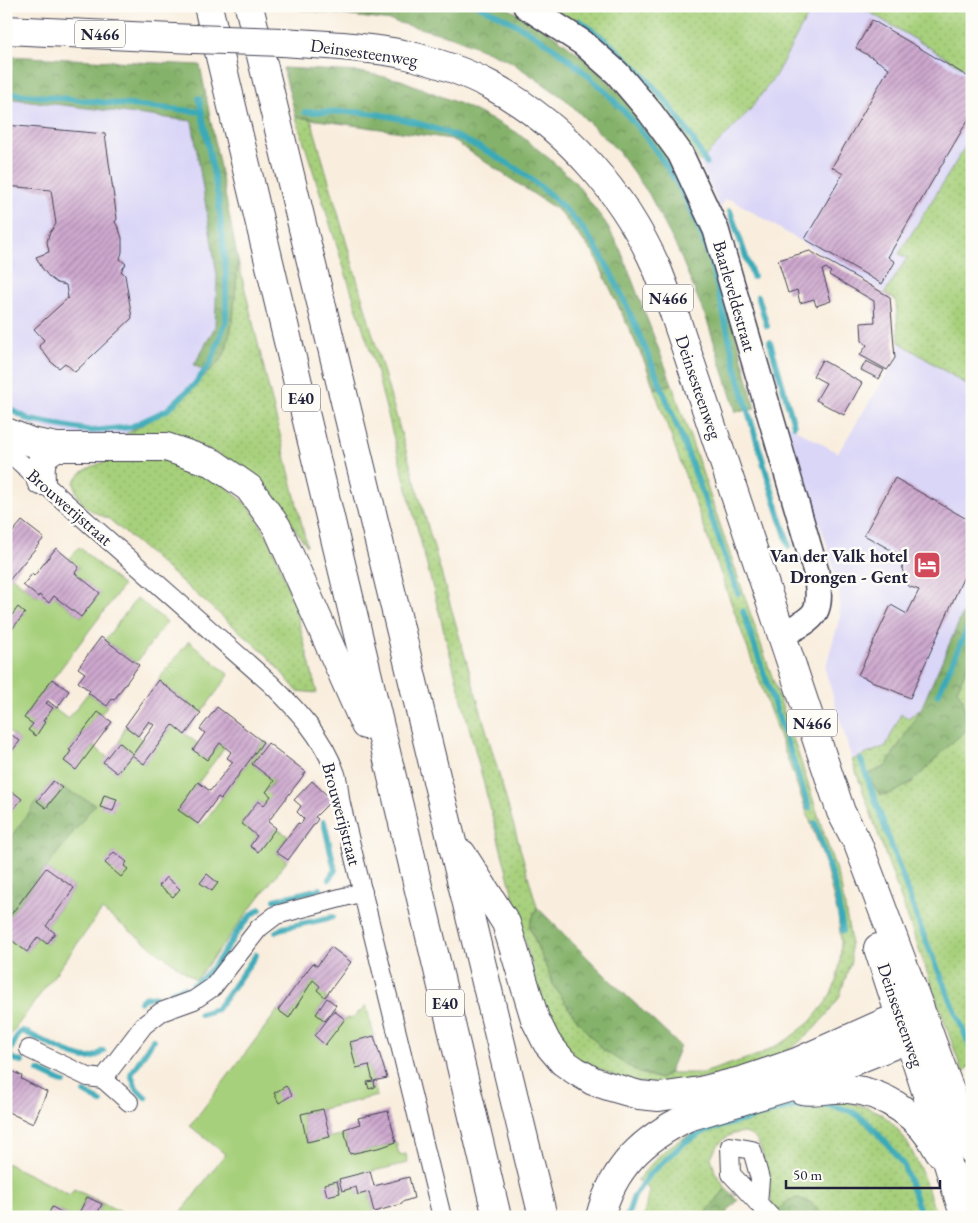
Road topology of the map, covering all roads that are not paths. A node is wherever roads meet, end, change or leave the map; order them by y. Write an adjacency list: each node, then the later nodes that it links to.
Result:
1 (208, 6): 10 (main road, E40)
2 (249, 6): 11 (main road, E40)
3 (526, 6): 9 (street, Baarleveldestraat)
4 (6, 30): 9 (main road, Deinsesteenweg / N466, bridge)
5 (6, 432): 6 (main road)
6 (57, 447): 8 (main road); 10 (main road)
7 (6, 450): 8 (street, Brouwerijstraat)
8 (41, 481): 12 (street, Brouwerijstraat)
9 (782, 634): 13 (main road, Deinsesteenweg / N466)
10 (394, 789): 22 (main road, E40)
11 (450, 835): 13 (main road); 23 (main road, E40)
12 (363, 892): 15 (street); 21 (street, Brouwerijstraat)
13 (914, 1024): 16 (main road); 18 (main road, Deinsesteenweg / N466); 19 (main road, Deinsesteenweg / N466)
14 (29, 1049): 15 (street)
15 (103, 1079): 17 (street)
16 (788, 1087): 19 (main road); 24 (main road)
17 (128, 1102)
18 (972, 1150)
19 (950, 1174): 26 (main road, Deinsesteenweg / N466)
20 (758, 1204): 25 (street)
21 (442, 1217)
22 (496, 1217)
23 (543, 1217)
24 (600, 1217)
25 (770, 1217)
26 (964, 1217)

